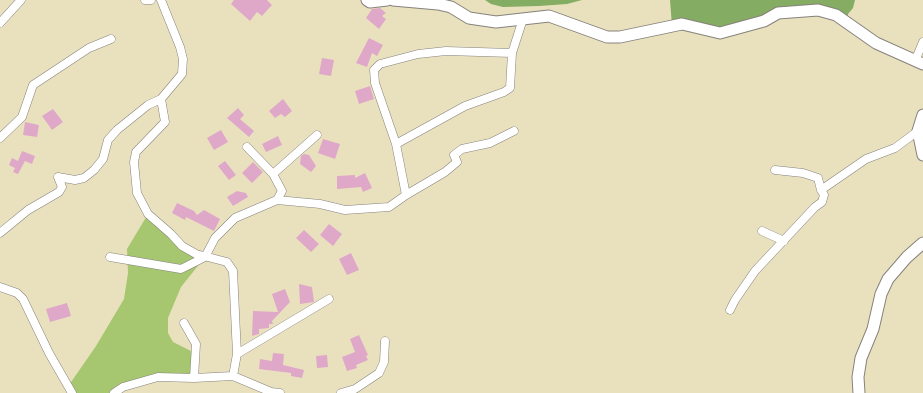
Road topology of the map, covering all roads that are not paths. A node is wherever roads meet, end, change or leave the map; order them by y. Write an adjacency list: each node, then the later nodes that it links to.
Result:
1 (21, 0): 9 (street)
2 (144, 0): 3 (street)
3 (151, 0)
4 (161, 0): 14 (street)
5 (367, 0): 6 (street)
6 (387, 0)
7 (394, 0): 8 (street)
8 (523, 20): 12 (street); 13 (street)
9 (0, 23)
10 (111, 39): 19 (street)
11 (923, 42): 13 (street)
12 (512, 53): 20 (street); 20 (street)
13 (919, 63)
14 (160, 99): 29 (street); 33 (street)
15 (923, 115): 17 (street)
16 (514, 131): 26 (street)
17 (918, 131): 22 (street); 25 (street)
18 (317, 134): 24 (street)
19 (0, 138)
20 (396, 144): 26 (street)
21 (247, 147): 24 (street)
22 (923, 155)
23 (775, 170): 25 (street)
24 (273, 174): 27 (street)
25 (821, 190): 30 (street)
26 (406, 195): 27 (street)
27 (277, 200): 33 (street)
28 (762, 231): 30 (street)
29 (0, 233)
30 (784, 241): 36 (street)
31 (923, 243): 46 (street)
32 (110, 257): 33 (street)
33 (205, 257): 39 (street)
34 (0, 287): 42 (street)
35 (329, 299): 39 (street)
36 (730, 310)
37 (184, 323): 41 (street)
38 (385, 341): 45 (street)
39 (237, 354): 40 (street)
40 (233, 376): 41 (street); 44 (street)
41 (194, 378): 43 (street)
42 (72, 393)
43 (114, 393)
44 (274, 393)
45 (342, 393)
46 (859, 393)

